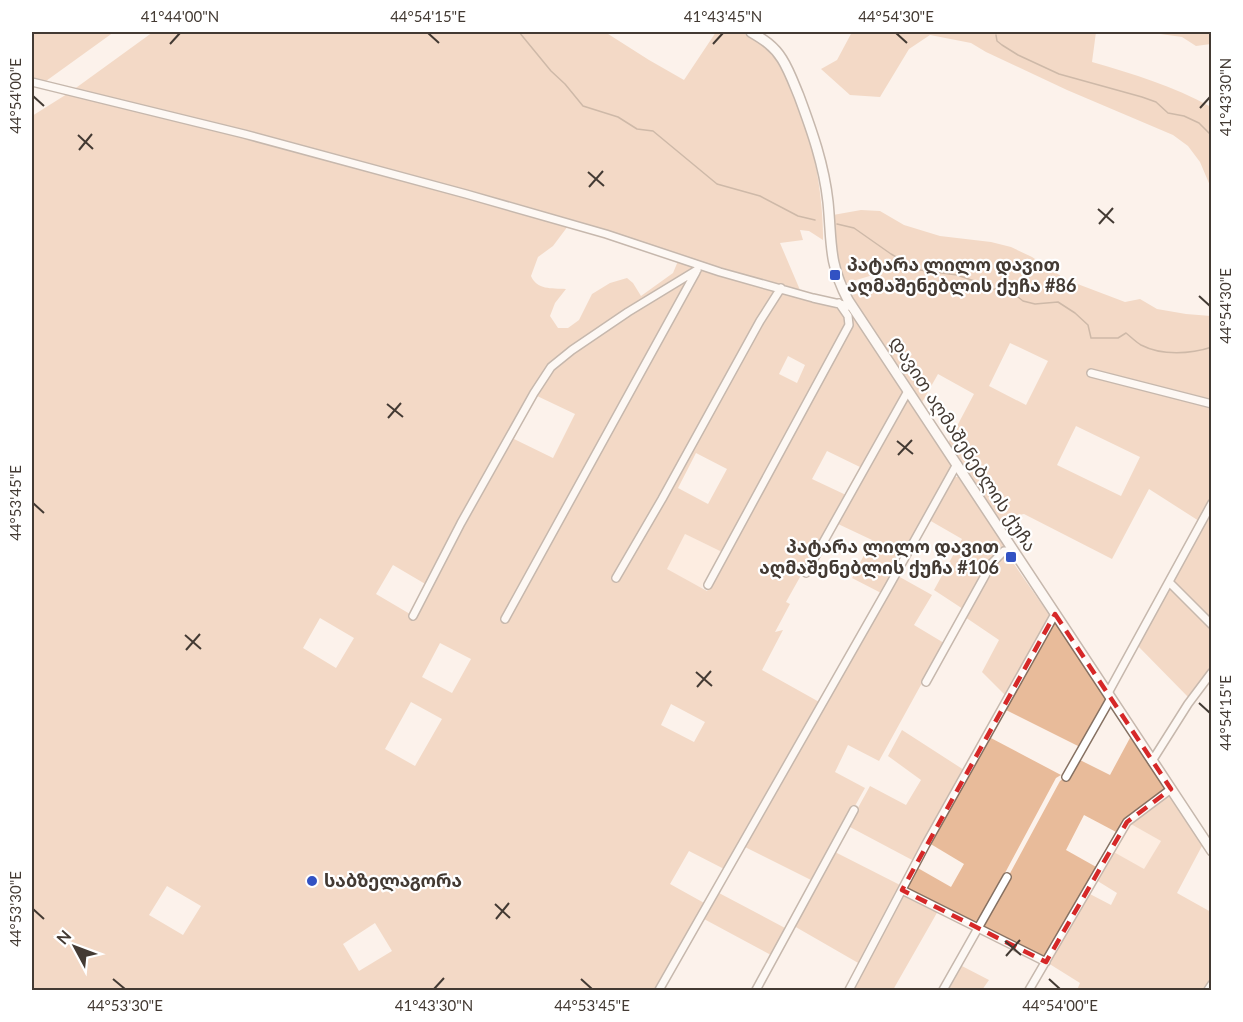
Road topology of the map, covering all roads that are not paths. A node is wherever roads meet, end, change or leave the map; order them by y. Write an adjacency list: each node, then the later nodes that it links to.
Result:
1 (751, 32): 6 (street, დავით აღმაშენებლის ქუჩა)
2 (32, 82): 3 (street)
3 (699, 267): 4 (street); 18 (street); 19 (street)
4 (781, 288): 5 (street); 14 (street)
5 (839, 303): 6 (street); 16 (street)
6 (853, 307): 8 (street, დავით აღმაშენებლის ქუჩა)
7 (1091, 373): 9 (street)
8 (908, 391): 10 (street, დავით აღმაშენებლის ქუჩა); 13 (street)
9 (1212, 404)
10 (957, 464): 12 (street, დავით აღმაშენებლის ქუჩა); 34 (street)
11 (1212, 503): 15 (street)
12 (1014, 551): 17 (street, დავით აღმაშენებლის ქუჩა); 22 (street)
13 (806, 573)
14 (616, 578)
15 (1168, 582): 20 (street); 23 (street)
16 (708, 585)
17 (1055, 614): 23 (street, დავით აღმაშენებლის ქუჩა); 30 (street)
18 (413, 616)
19 (505, 619)
20 (1212, 625)
21 (1212, 672): 24 (street)
22 (926, 682)
23 (1109, 695): 24 (street, დავით აღმაშენებლის ქუჩა); 25 (street)
24 (1152, 761): 26 (street, დავით აღმაშენებლის ქუჩა)
25 (1066, 777)
26 (1171, 789): 28 (street, დავით აღმაშენებლის ქუჩა); 32 (street)
27 (854, 810): 35 (street)
28 (1212, 851)
29 (1007, 877): 31 (street)
30 (902, 890): 31 (street); 36 (street)
31 (978, 928): 32 (street); 37 (street)
32 (1046, 962): 38 (street)
33 (1212, 984): 39 (street)
34 (659, 990)
35 (756, 990)
36 (849, 990)
37 (944, 990)
38 (1029, 990)
39 (1208, 990)

